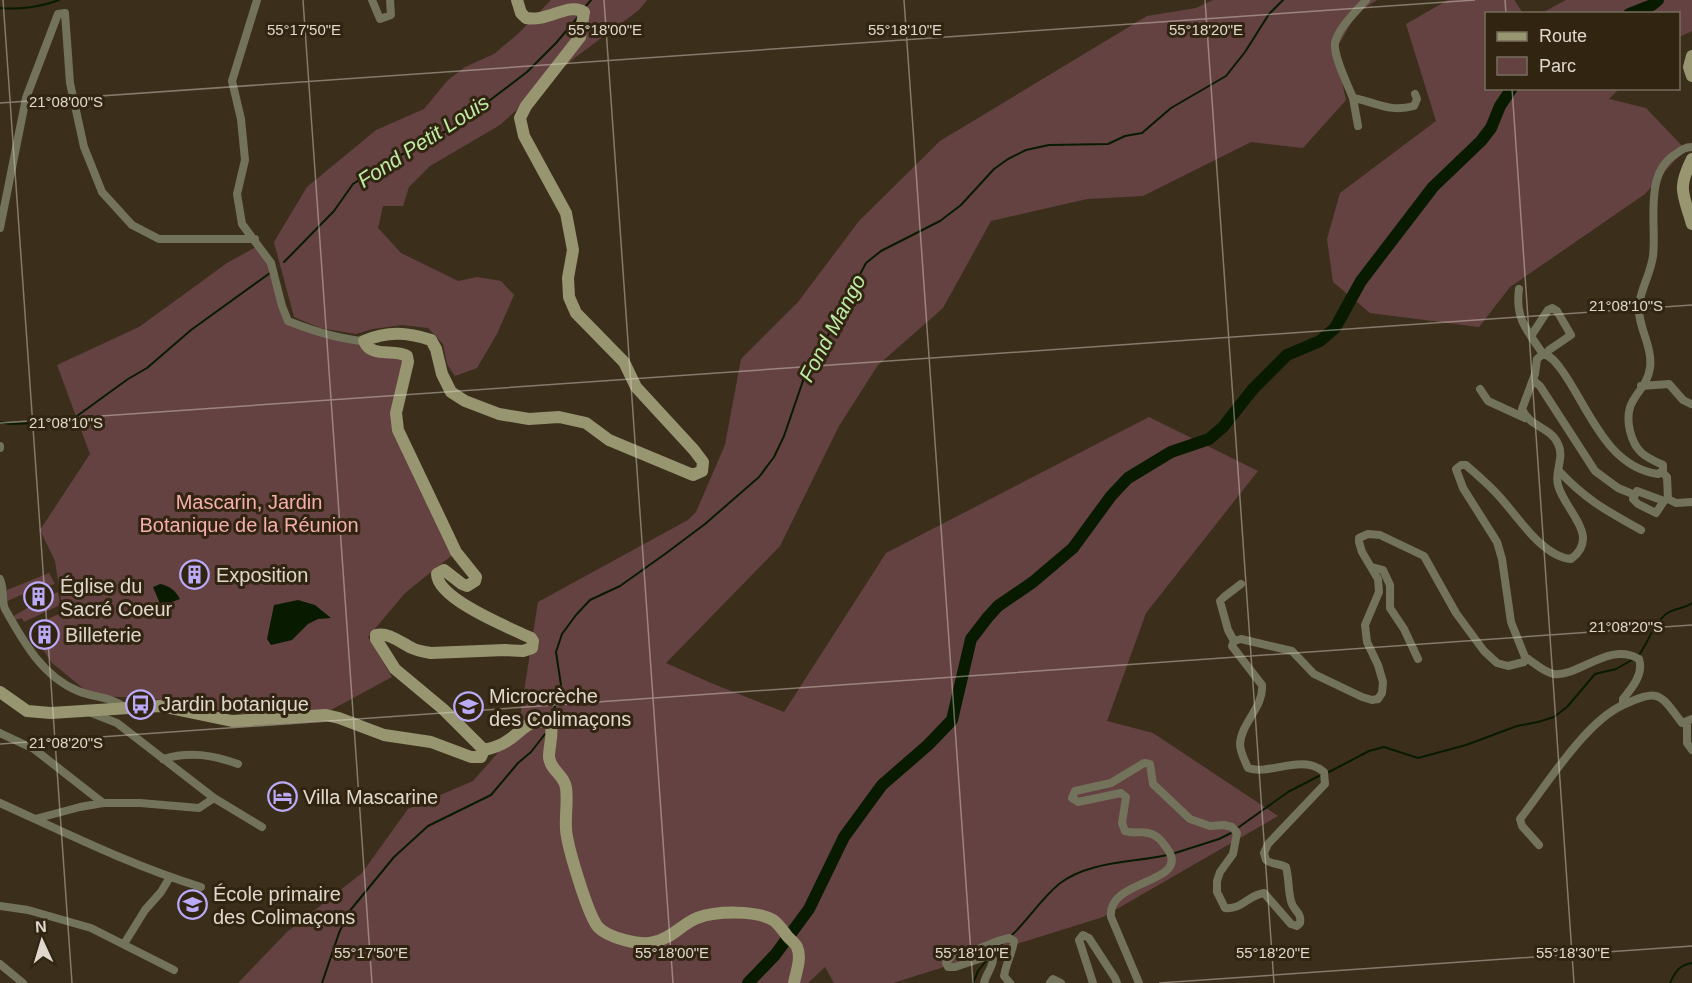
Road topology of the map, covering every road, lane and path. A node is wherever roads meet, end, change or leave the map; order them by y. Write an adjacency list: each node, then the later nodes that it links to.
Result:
1 (257, 0): 15 (street)
2 (372, 0): 3 (street)
3 (390, 0)
4 (517, 0): 18 (main road)
5 (1366, 0): 9 (street)
6 (1692, 56): 7 (main road)
7 (1692, 76)
8 (1414, 94): 9 (street)
9 (1353, 98): 10 (street)
10 (1358, 126)
11 (1692, 147): 21 (street)
12 (1692, 159): 13 (main road)
13 (1692, 224)
14 (0, 228): 15 (street)
15 (255, 239): 18 (street)
16 (1519, 290): 17 (street)
17 (1531, 336): 19 (street); 19 (street)
18 (364, 341): 42 (main road)
19 (1544, 354): 20 (street); 26 (street)
20 (1533, 380): 24 (street); 27 (street)
21 (1641, 386): 23 (street); 26 (street)
22 (1480, 388): 24 (street)
23 (1691, 404)
24 (1525, 418): 25 (street)
25 (1559, 471): 29 (street); 34 (street)
26 (1662, 472): 28 (street)
27 (1635, 495)
28 (1692, 502)
29 (1641, 530)
30 (1372, 567): 33 (street); 34 (street); 35 (street)
31 (0, 579): 38 (street)
32 (1240, 584): 33 (street)
33 (1234, 641): 66 (street)
34 (1525, 657): 37 (street)
35 (1418, 659)
36 (0, 692): 39 (main road)
37 (1623, 705): 40 (street); 51 (street)
38 (126, 708): 39 (main road); 42 (main road)
39 (89, 712): 44 (street)
40 (1689, 720): 43 (street)
41 (0, 733): 48 (street)
42 (484, 750): 59 (main road)
43 (1692, 750)
44 (164, 759): 45 (street); 46 (street)
45 (238, 764)
46 (214, 798): 48 (street); 50 (street)
47 (0, 802): 49 (street)
48 (103, 803): 49 (street)
49 (35, 819): 52 (street)
50 (262, 827)
51 (1539, 845)
52 (170, 877): 53 (street); 55 (street)
53 (201, 887)
54 (0, 906): 55 (street)
55 (124, 944): 57 (street)
56 (0, 964): 58 (street)
57 (174, 970)
58 (23, 983)
59 (794, 983)
60 (984, 983): 61 (street)
61 (1010, 983)
62 (1050, 983): 63 (street)
63 (1061, 983)
64 (1093, 983): 65 (street)
65 (1117, 983)
66 (1139, 983)

